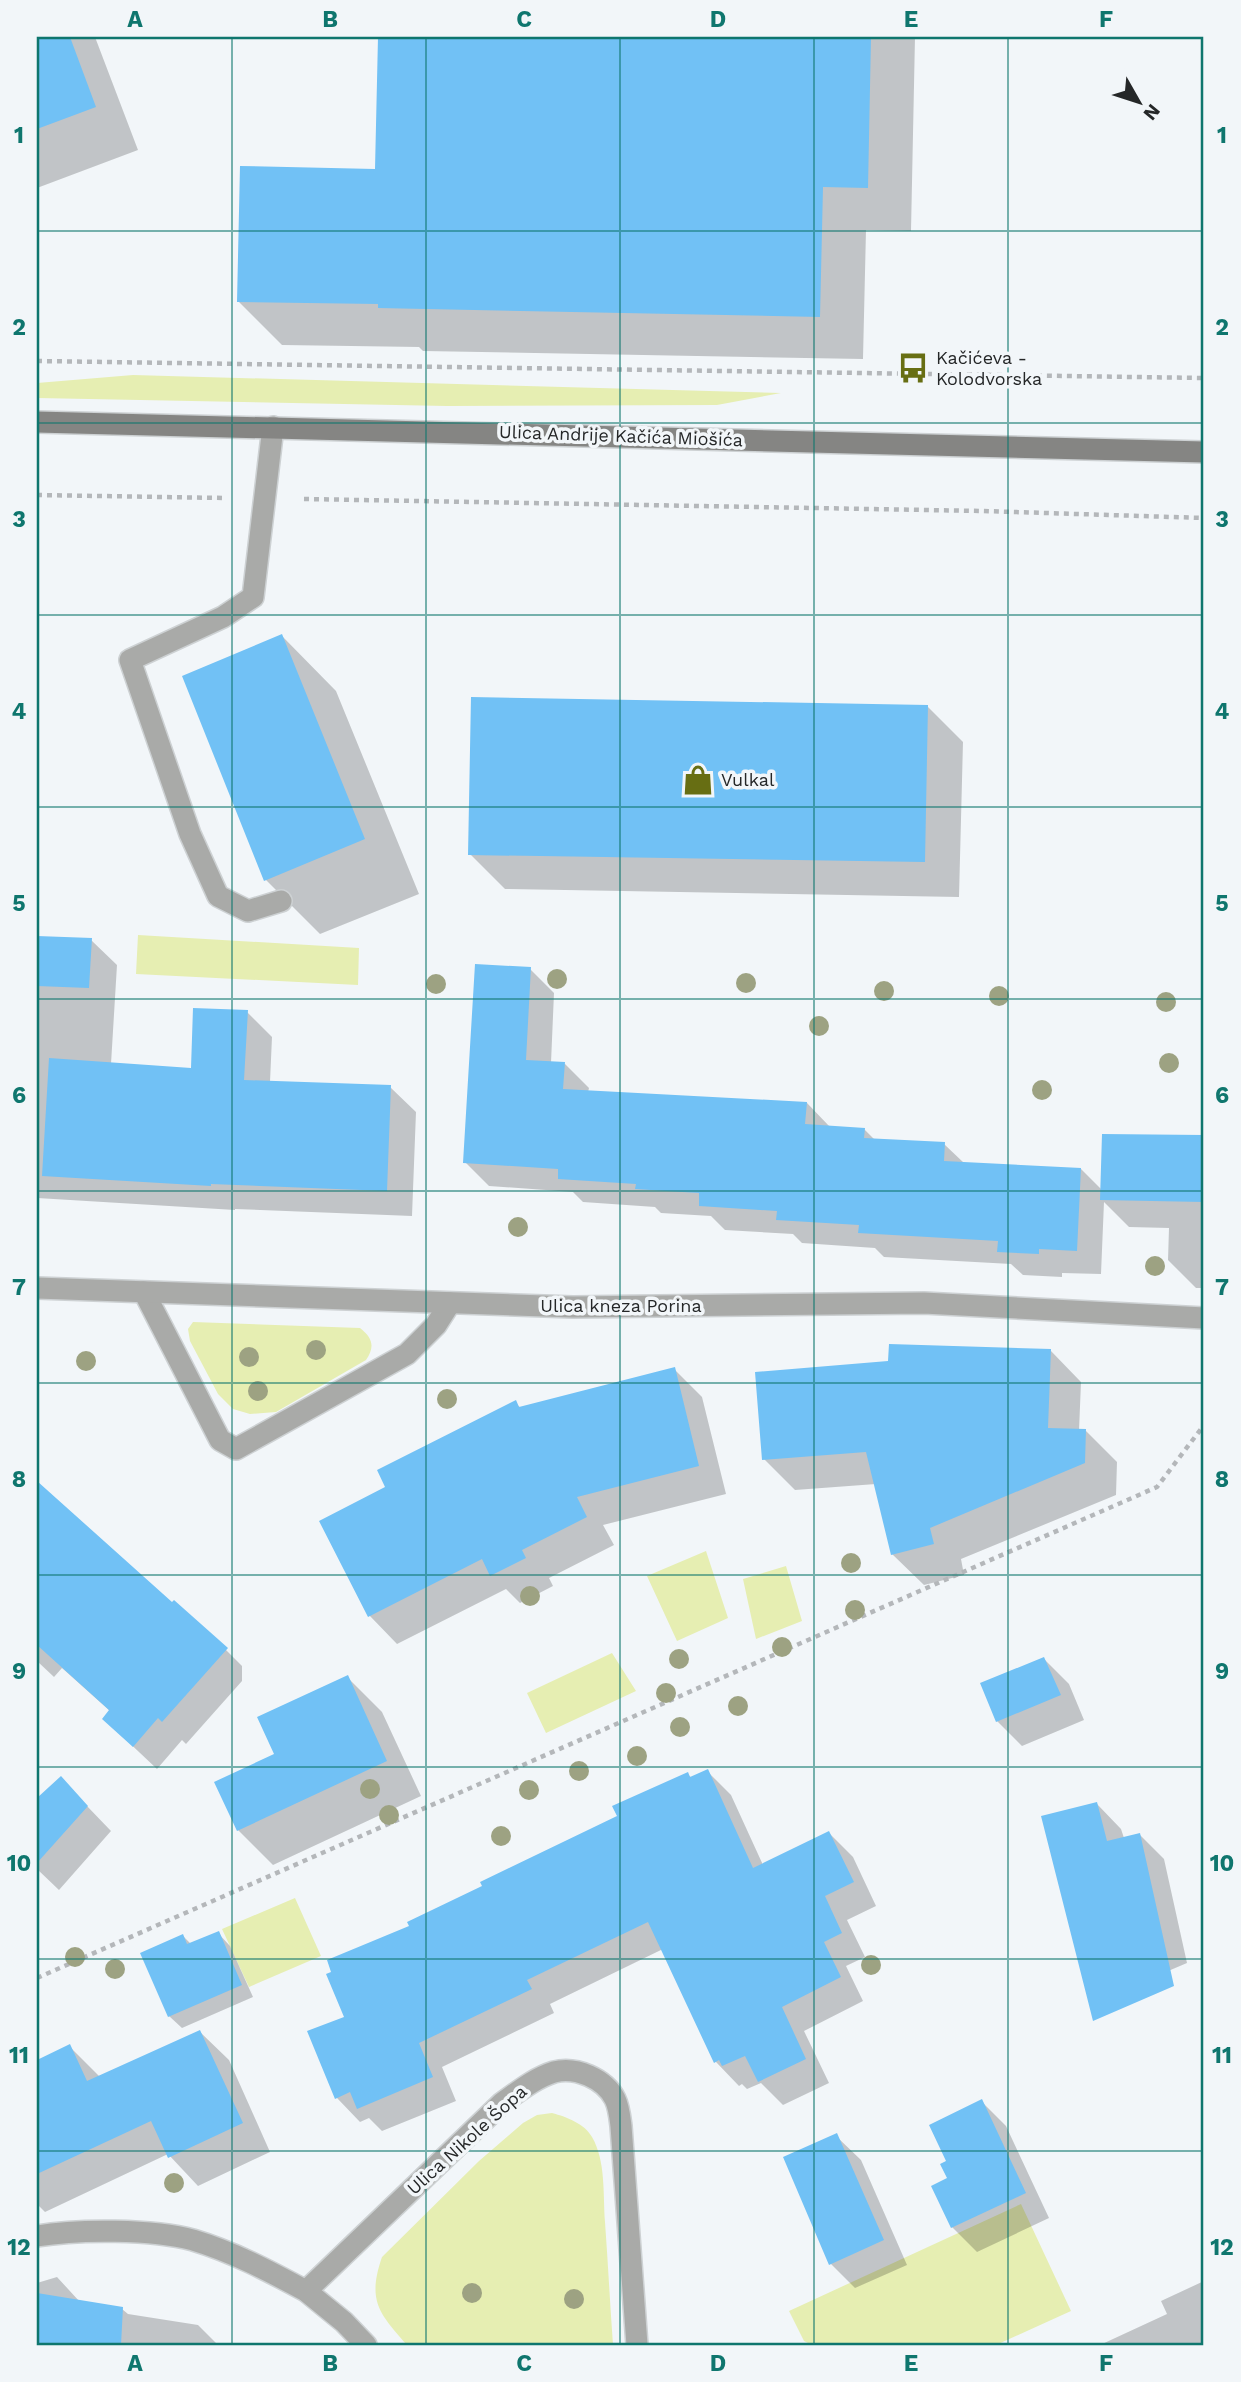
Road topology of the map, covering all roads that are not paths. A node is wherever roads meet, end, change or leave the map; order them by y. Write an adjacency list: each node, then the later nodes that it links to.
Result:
1 (37, 422): 2 (main road, Ulica Andrije Kačića Miošića)
2 (273, 427): 3 (main road, Ulica Andrije Kačića Miošića); 4 (street)
3 (1204, 452)
4 (281, 901)
5 (37, 1288): 6 (street, Ulica kneza Porina)
6 (144, 1292): 7 (street, Ulica kneza Porina); 7 (street)
7 (450, 1303): 8 (street, Ulica kneza Porina)
8 (1204, 1318)
9 (37, 2236): 10 (street)
10 (306, 2291): 11 (street); 12 (street, Ulica Nikole Šopa)
11 (366, 2345)
12 (638, 2345)

